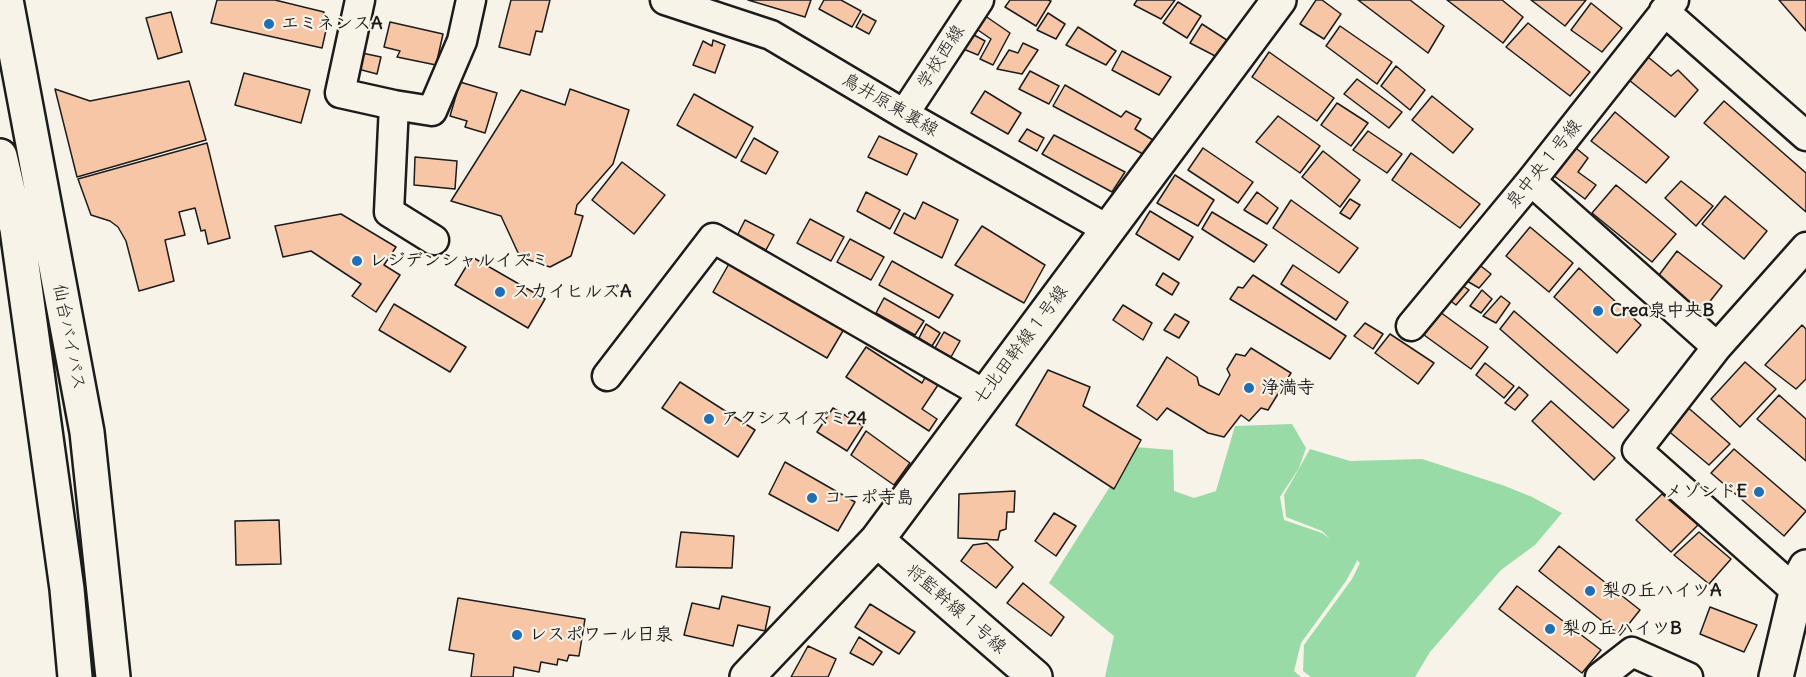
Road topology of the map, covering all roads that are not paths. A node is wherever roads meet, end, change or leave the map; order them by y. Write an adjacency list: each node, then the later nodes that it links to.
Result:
1 (6, 0): 23 (main road, 仙台バイパス)
2 (360, 0): 8 (street)
3 (471, 0): 8 (street)
4 (665, 0): 9 (street, 鳥井原東裏線)
5 (979, 0): 9 (street, 学校西線)
6 (1279, 0): 13 (main road, 七北田幹線１号線)
7 (1669, 5): 10 (street); 12 (street, 泉中央１号線)
8 (394, 105): 14 (street)
9 (904, 114): 13 (street, 鳥井原東裏線)
10 (1806, 136)
11 (0, 156): 22 (main road, 仙台バイパス)
12 (1531, 181): 16 (street, 泉中央１号線); 17 (street)
13 (1107, 229): 19 (main road, 七北田幹線１号線)
14 (434, 240)
15 (1806, 247): 17 (street)
16 (1411, 326)
17 (1717, 347): 21 (street)
18 (607, 376): 19 (street)
19 (984, 394): 20 (main road, 七北田幹線１号線)
20 (878, 540): 24 (main road, 七北田幹線１号線); 25 (main road, 将監幹線１号線)
21 (1801, 579): 28 (main road)
22 (75, 677)
23 (113, 677)
24 (747, 677)
25 (1035, 677)
26 (1600, 677): 27 (street)
27 (1688, 677)
28 (1776, 677)

